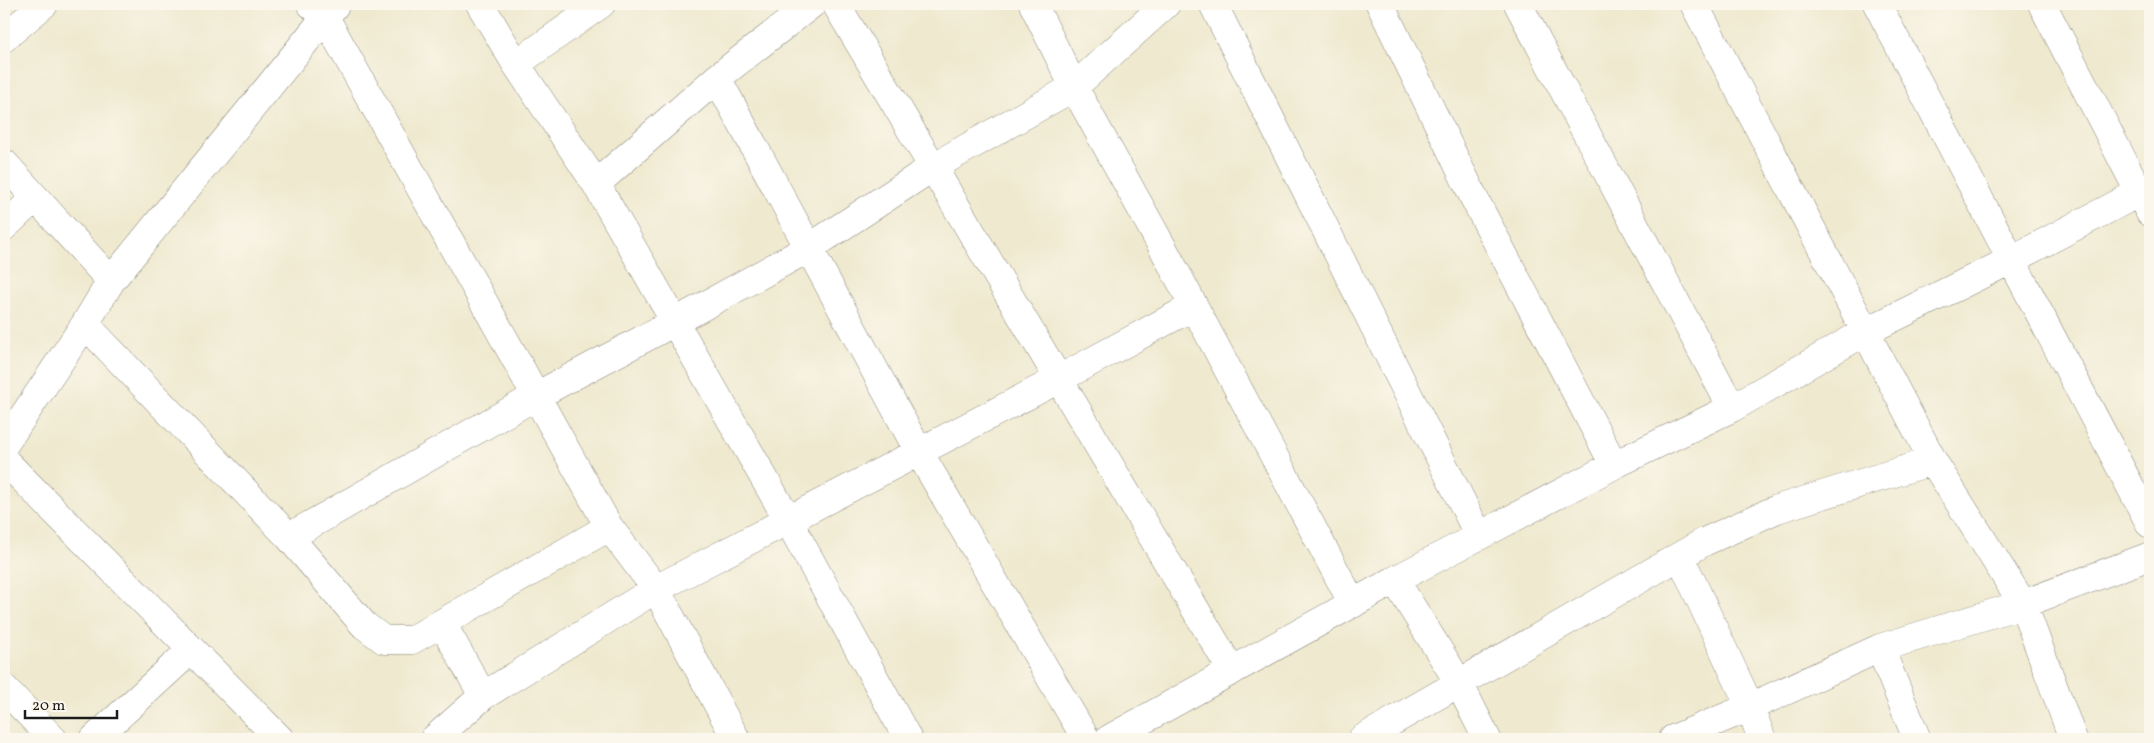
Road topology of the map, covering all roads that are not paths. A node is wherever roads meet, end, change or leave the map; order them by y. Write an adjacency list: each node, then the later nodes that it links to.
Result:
1 (44, 4): 15 (street)
2 (480, 4): 16 (street)
3 (601, 4): 16 (street)
4 (812, 4): 17 (street)
5 (836, 4): 20 (street)
6 (1033, 4): 18 (street)
7 (1166, 4): 18 (street)
8 (1213, 4): 43 (street)
9 (1380, 4): 39 (street)
10 (1518, 4): 34 (street)
11 (1694, 4): 31 (street)
12 (1876, 4): 26 (street)
13 (2042, 4): 23 (street)
14 (324, 8): 27 (street); 33 (street)
15 (4, 38)
16 (516, 64): 21 (street)
17 (717, 78): 21 (street); 25 (street)
18 (1074, 87): 20 (street); 28 (street)
19 (4, 163): 22 (street)
20 (933, 167): 25 (street); 32 (street)
21 (596, 184): 29 (street)
22 (35, 198): 24 (street); 27 (street)
23 (2147, 198): 26 (street)
24 (4, 227)
25 (809, 248): 29 (street); 36 (street)
26 (2011, 260): 31 (street); 41 (street)
27 (110, 281): 30 (street)
28 (1194, 306): 32 (street); 49 (street)
29 (676, 322): 33 (street); 40 (street)
30 (85, 324): 35 (street); 44 (street)
31 (1865, 332): 34 (street); 38 (street)
32 (1059, 379): 36 (street); 54 (street)
33 (536, 396): 42 (street); 44 (street)
34 (1732, 408): 39 (street)
35 (4, 445)
36 (919, 452): 40 (street); 65 (street)
37 (4, 460): 53 (street)
38 (1933, 461): 45 (street); 50 (street)
39 (1614, 465): 43 (street)
40 (788, 520): 48 (street); 64 (street)
41 (2150, 524)
42 (609, 527): 48 (street); 51 (street)
43 (1479, 536): 47 (street)
44 (289, 537): 51 (street)
45 (1680, 556): 55 (street); 58 (street)
46 (2150, 556): 50 (street)
47 (1395, 580): 49 (street); 55 (street)
48 (656, 589): 57 (street); 63 (street)
49 (1353, 604): 54 (street)
50 (2023, 604): 52 (street); 72 (street)
51 (442, 623): 57 (street)
52 (1880, 648): 58 (street); 71 (street)
53 (191, 650): 60 (street); 61 (street)
54 (1232, 671): 66 (street)
55 (1459, 682): 67 (street); 68 (street)
56 (4, 688): 59 (street)
57 (484, 696): 62 (street)
58 (1750, 707): 69 (street); 70 (street)
59 (53, 739)
60 (94, 739)
61 (280, 739)
62 (434, 739)
63 (736, 739)
64 (908, 739)
65 (1086, 739)
66 (1109, 739)
67 (1362, 739)
68 (1487, 739)
69 (1673, 739)
70 (1762, 739)
71 (1917, 739)
72 (2073, 739)

